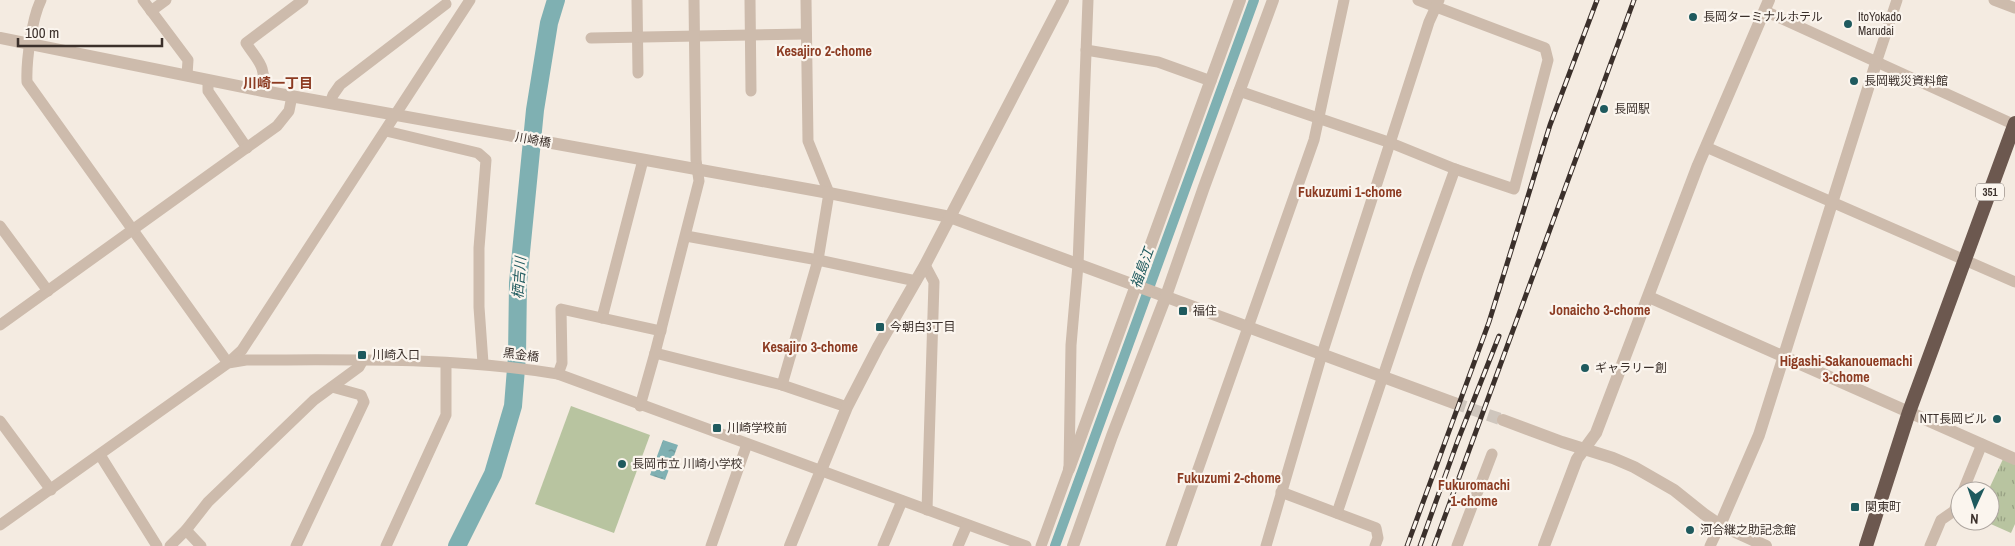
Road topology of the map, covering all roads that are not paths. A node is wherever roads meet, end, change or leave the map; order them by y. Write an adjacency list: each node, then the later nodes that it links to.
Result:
1 (41, 0): 30 (street)
2 (143, 0): 22 (street)
3 (166, 0): 22 (street)
4 (303, 0): 38 (street)
5 (470, 0): 23 (street)
6 (637, 0): 27 (street)
7 (694, 0): 26 (street)
8 (750, 0): 25 (street)
9 (806, 0): 24 (street)
10 (1063, 0): 54 (street)
11 (1088, 0): 31 (street)
12 (1240, 0): 36 (street)
13 (1273, 0): 37 (street)
14 (1344, 0): 43 (street)
15 (1418, 0): 19 (street)
16 (1897, 0): 32 (street)
17 (1994, 0): 21 (street)
18 (445, 2): 23 (street); 41 (street)
19 (1438, 4): 46 (street); 50 (street)
20 (1767, 6): 32 (street); 47 (street)
21 (2015, 8)
22 (152, 11): 34 (street)
23 (458, 20): 42 (street)
24 (806, 34): 25 (street); 52 (street)
25 (751, 35): 26 (street); 39 (street)
26 (694, 36): 27 (street); 51 (street)
27 (637, 37): 29 (street); 33 (street)
28 (0, 38): 30 (street, 川崎橋)
29 (591, 38)
30 (31, 44): 34 (street, 川崎橋); 56 (street)
31 (1086, 50): 36 (street); 61 (street)
32 (1876, 63): 44 (street); 53 (street)
33 (638, 73)
34 (187, 75): 35 (street, 川崎橋)
35 (208, 80): 38 (street, 川崎橋); 48 (street)
36 (1211, 81): 64 (street)
37 (1239, 90): 43 (street); 66 (street)
38 (263, 91): 40 (street, 川崎橋)
39 (751, 91)
40 (292, 96): 41 (street, 川崎橋); 48 (street)
41 (330, 103): 42 (street, 川崎橋)
42 (396, 115): 45 (street); 49 (street, 川崎橋)
43 (1319, 118): 46 (street); 70 (street)
44 (2015, 124): 59 (highway, 351)
45 (386, 130): 76 (street); 78 (street)
46 (1391, 143): 50 (street); 73 (street)
47 (1706, 147): 53 (street); 67 (street)
48 (247, 148): 56 (street)
49 (643, 160): 51 (street, 川崎橋); 68 (street)
50 (1455, 169): 80 (street)
51 (698, 170): 52 (street, 川崎橋); 57 (street)
52 (829, 193): 54 (street, 川崎橋); 58 (street)
53 (1832, 201): 59 (street); 74 (street)
54 (950, 217): 60 (street); 61 (street, 川崎橋)
55 (0, 226): 65 (street)
56 (134, 230): 65 (street); 76 (street)
57 (686, 236): 58 (street); 71 (street)
58 (818, 260): 62 (street); 81 (street)
59 (1965, 260): 63 (street); 86 (highway, 351)
60 (925, 265): 62 (street); 101 (street)
61 (1078, 266): 64 (street, 川崎橋); 95 (street)
62 (916, 281): 85 (street)
63 (2015, 282)
64 (1139, 287): 66 (street, 川崎橋); 95 (street)
65 (48, 291): 69 (street)
66 (1163, 295): 70 (street, 川崎橋); 119 (street)
67 (1649, 297): 74 (street); 91 (street)
68 (602, 318): 71 (street); 79 (street)
69 (1, 321)
70 (1249, 327): 73 (street, 川崎橋); 120 (street)
71 (661, 331): 72 (street)
72 (655, 354): 81 (street); 84 (street)
73 (1322, 354): 80 (street, 川崎橋); 99 (street)
74 (1784, 356): 86 (street); 106 (street)
75 (363, 360): 76 (street, 黒金橋); 77 (street, 黒金橋); 82 (street)
76 (228, 363): 93 (street)
77 (446, 363): 78 (street, 黒金橋); 112 (street)
78 (486, 364): 79 (street, 黒金橋)
79 (553, 373): 84 (street, 黒金橋)
80 (1383, 377): 83 (street, 川崎橋); 102 (street)
81 (782, 385): 85 (street)
82 (332, 387): 107 (street); 111 (street)
83 (1454, 403)
84 (640, 406): 89 (street, 黒金橋)
85 (847, 407): 96 (street)
86 (1909, 412): 90 (street); 127 (highway, 351)
87 (1503, 420): 91 (street)
88 (0, 421): 98 (street)
89 (746, 444): 96 (street, 黒金橋); 113 (street)
90 (1982, 444): 94 (street); 97 (street)
91 (1584, 448): 106 (street); 124 (street)
92 (1492, 454): 123 (street)
93 (100, 455): 98 (street); 108 (street)
94 (2015, 459)
95 (1069, 469): 118 (street)
96 (821, 472): 100 (street, 黒金橋); 114 (street)
97 (1966, 481)
98 (50, 490): 104 (street)
99 (1281, 492): 102 (street); 121 (street)
100 (902, 501): 101 (street, 黒金橋); 115 (street)
101 (927, 510): 105 (street, 黒金橋)
102 (1337, 513): 122 (street)
103 (1950, 514): 128 (street)
104 (0, 525)
105 (967, 525): 116 (street); 117 (street, 黒金橋)
106 (1720, 525): 125 (street); 126 (street)
107 (186, 530): 109 (street); 110 (street)
108 (157, 546)
109 (170, 546)
110 (201, 546)
111 (296, 546)
112 (386, 546)
113 (712, 546)
114 (790, 546)
115 (883, 546)
116 (958, 546)
117 (1026, 546)
118 (1041, 546)
119 (1073, 546)
120 (1171, 546)
121 (1266, 546)
122 (1374, 546)
123 (1457, 546)
124 (1544, 546)
125 (1710, 546)
126 (1766, 546)
127 (1866, 546)
128 (1930, 546)

